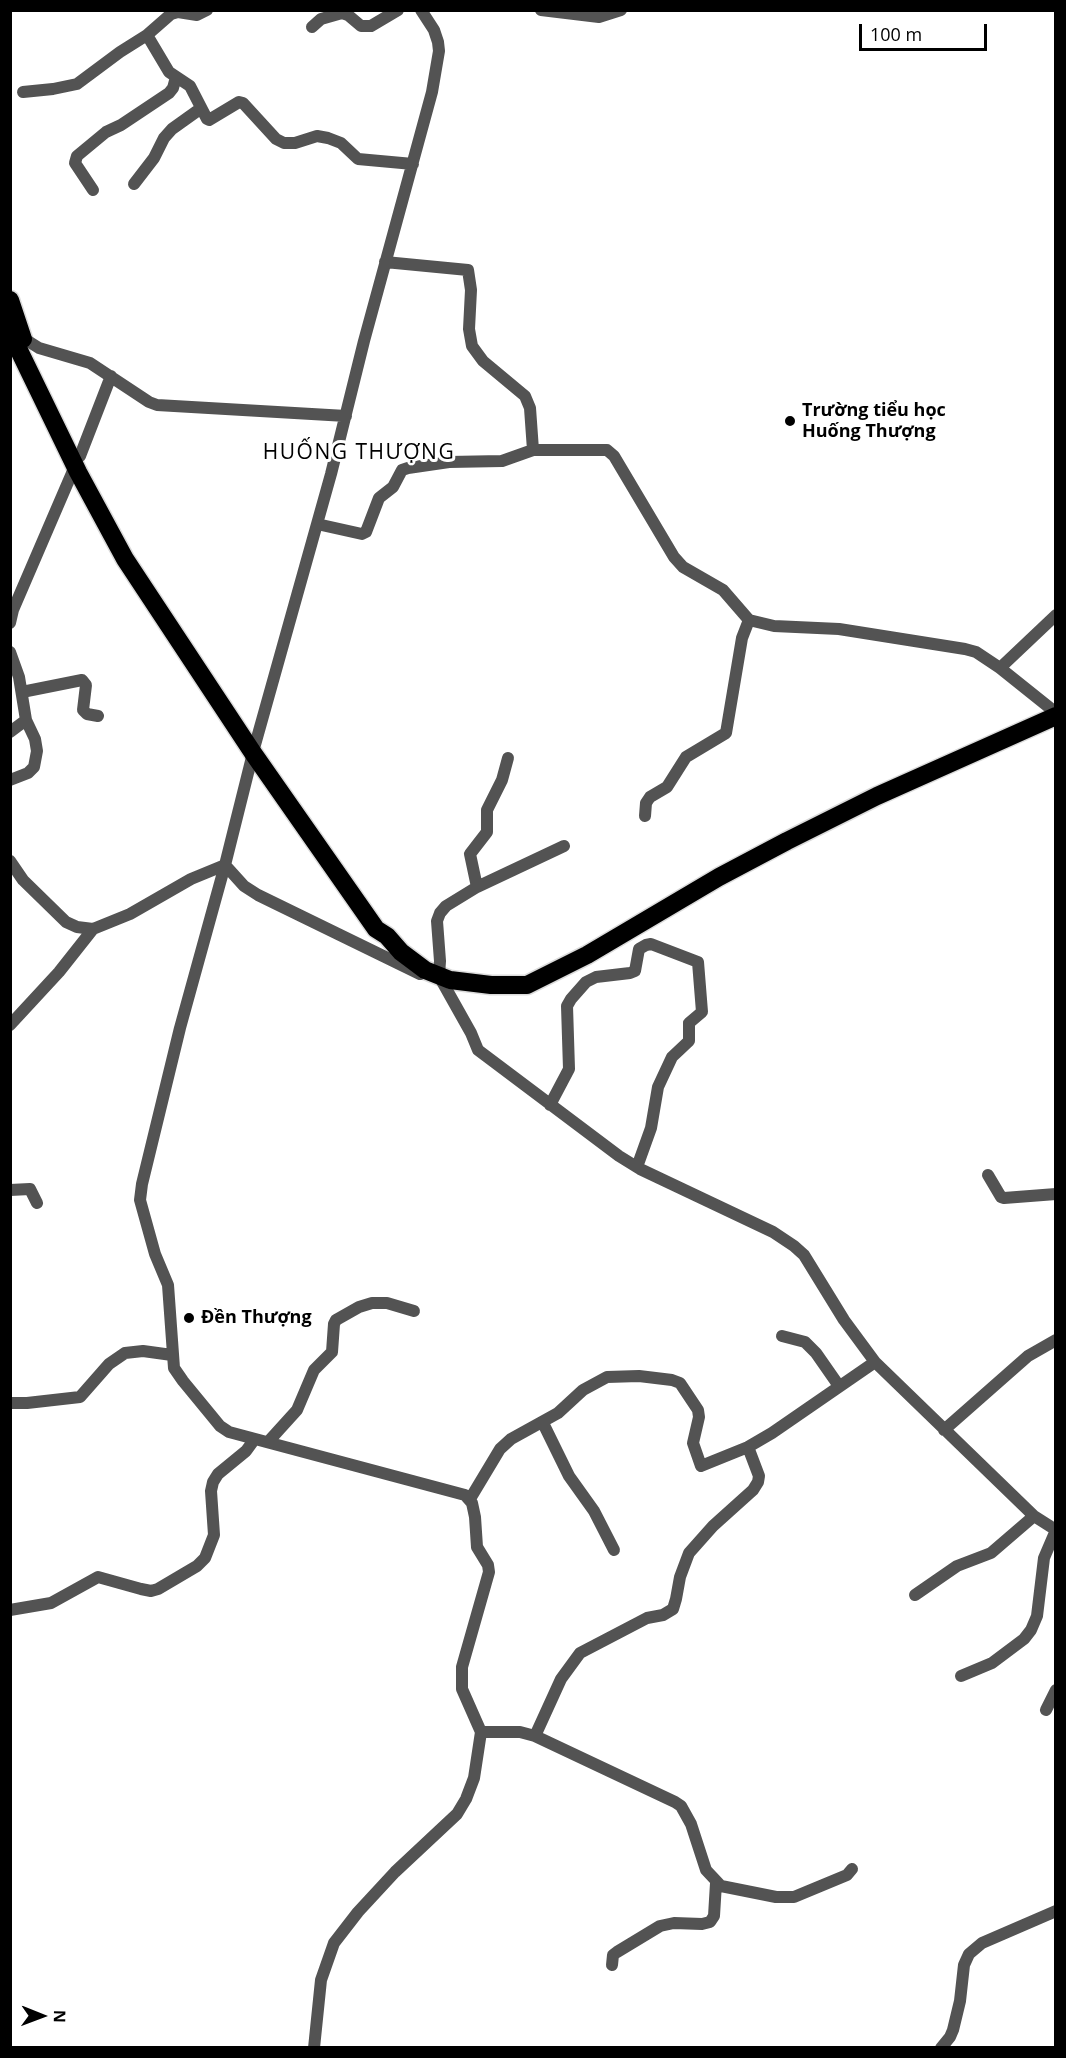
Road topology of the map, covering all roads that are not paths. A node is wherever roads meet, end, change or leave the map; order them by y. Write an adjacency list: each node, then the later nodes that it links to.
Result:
1 (207, 10): 6 (street)
2 (398, 10): 7 (street)
3 (421, 10): 12 (street)
4 (542, 10): 5 (street)
5 (621, 10)
6 (162, 15): 8 (street)
7 (312, 27)
8 (147, 35): 9 (street); 10 (street)
9 (176, 77): 11 (street); 14 (street)
10 (23, 92)
11 (201, 109): 12 (street); 13 (street)
12 (413, 164): 15 (street)
13 (134, 184)
14 (93, 190)
15 (386, 262): 19 (street); 20 (street)
16 (10, 300): 17 (highway)
17 (14, 332): 18 (street); 21 (highway)
18 (111, 376): 19 (street); 21 (street)
19 (346, 416): 22 (street)
20 (533, 450): 22 (street); 25 (street)
21 (77, 461): 23 (street); 33 (highway)
22 (317, 525): 33 (street)
23 (11, 614)
24 (1056, 615): 27 (street)
25 (749, 620): 27 (street); 36 (street)
26 (10, 652): 28 (street)
27 (1000, 668): 29 (street)
28 (22, 692): 30 (street); 31 (street)
29 (1054, 710): 42 (highway)
30 (98, 716)
31 (26, 720): 32 (street); 35 (street)
32 (10, 732)
33 (254, 749): 39 (street); 42 (highway)
34 (508, 758): 40 (street)
35 (10, 780)
36 (645, 816)
37 (564, 846): 40 (street)
38 (10, 861): 41 (street)
39 (225, 865): 41 (street); 42 (street); 53 (street)
40 (477, 887): 42 (street)
41 (93, 929): 43 (street)
42 (439, 976): 44 (street)
43 (10, 1024)
44 (550, 1105): 45 (street); 45 (street)
45 (637, 1167): 54 (street)
46 (988, 1175): 48 (street)
47 (10, 1190): 49 (street)
48 (1056, 1194)
49 (37, 1203)
50 (414, 1311): 60 (street)
51 (782, 1336): 55 (street)
52 (1056, 1340): 58 (street)
53 (172, 1355): 56 (street); 59 (street)
54 (875, 1362): 55 (street); 58 (street)
55 (839, 1386): 61 (street)
56 (10, 1403)
57 (543, 1423): 61 (street); 62 (street); 65 (street)
58 (944, 1430): 63 (street)
59 (254, 1440): 60 (street); 67 (street)
60 (268, 1443): 62 (street)
61 (748, 1447): 72 (street)
62 (470, 1499): 71 (street)
63 (1034, 1516): 64 (street); 66 (street)
64 (1056, 1530): 68 (street)
65 (614, 1550)
66 (915, 1595)
67 (10, 1610)
68 (961, 1676)
69 (1056, 1690): 70 (street)
70 (1046, 1710)
71 (481, 1732): 72 (street); 77 (street)
72 (535, 1736): 74 (street)
73 (852, 1869): 74 (street)
74 (716, 1883): 76 (street)
75 (1056, 1911): 78 (street)
76 (612, 1965)
77 (314, 2048)
78 (941, 2048)

